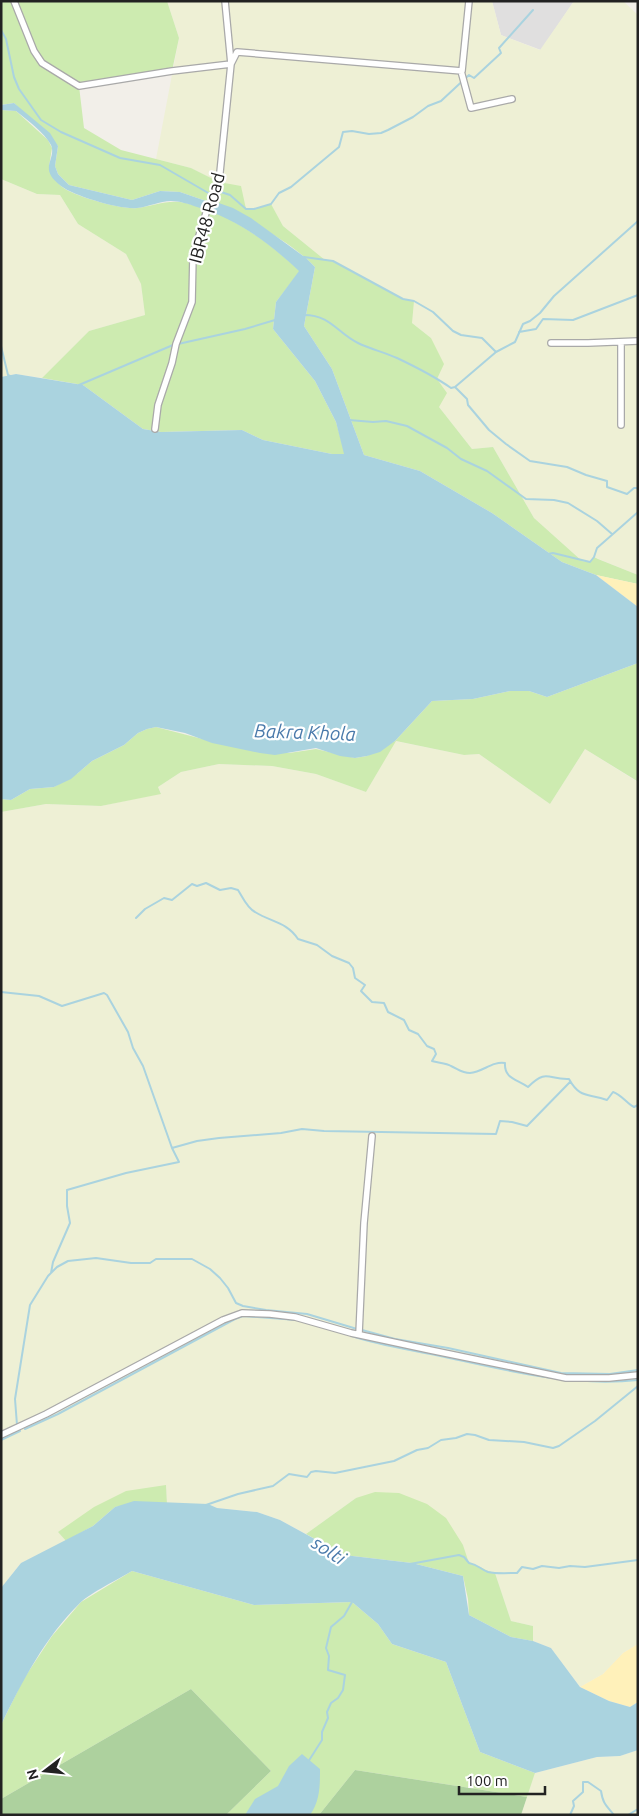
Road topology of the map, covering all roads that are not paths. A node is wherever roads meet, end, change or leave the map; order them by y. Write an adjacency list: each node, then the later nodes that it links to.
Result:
1 (14, 1): 4 (street)
2 (224, 1): 4 (street, IBR48 Road)
3 (469, 1): 5 (street)
4 (231, 64): 5 (street); 11 (street, IBR48 Road)
5 (460, 71): 6 (street)
6 (512, 99)
7 (638, 340): 8 (street)
8 (621, 342): 9 (street); 10 (street)
9 (551, 343)
10 (620, 425)
11 (155, 428)
12 (372, 1136): 13 (street)
13 (359, 1334): 14 (street); 15 (street)
14 (638, 1375)
15 (1, 1435)

